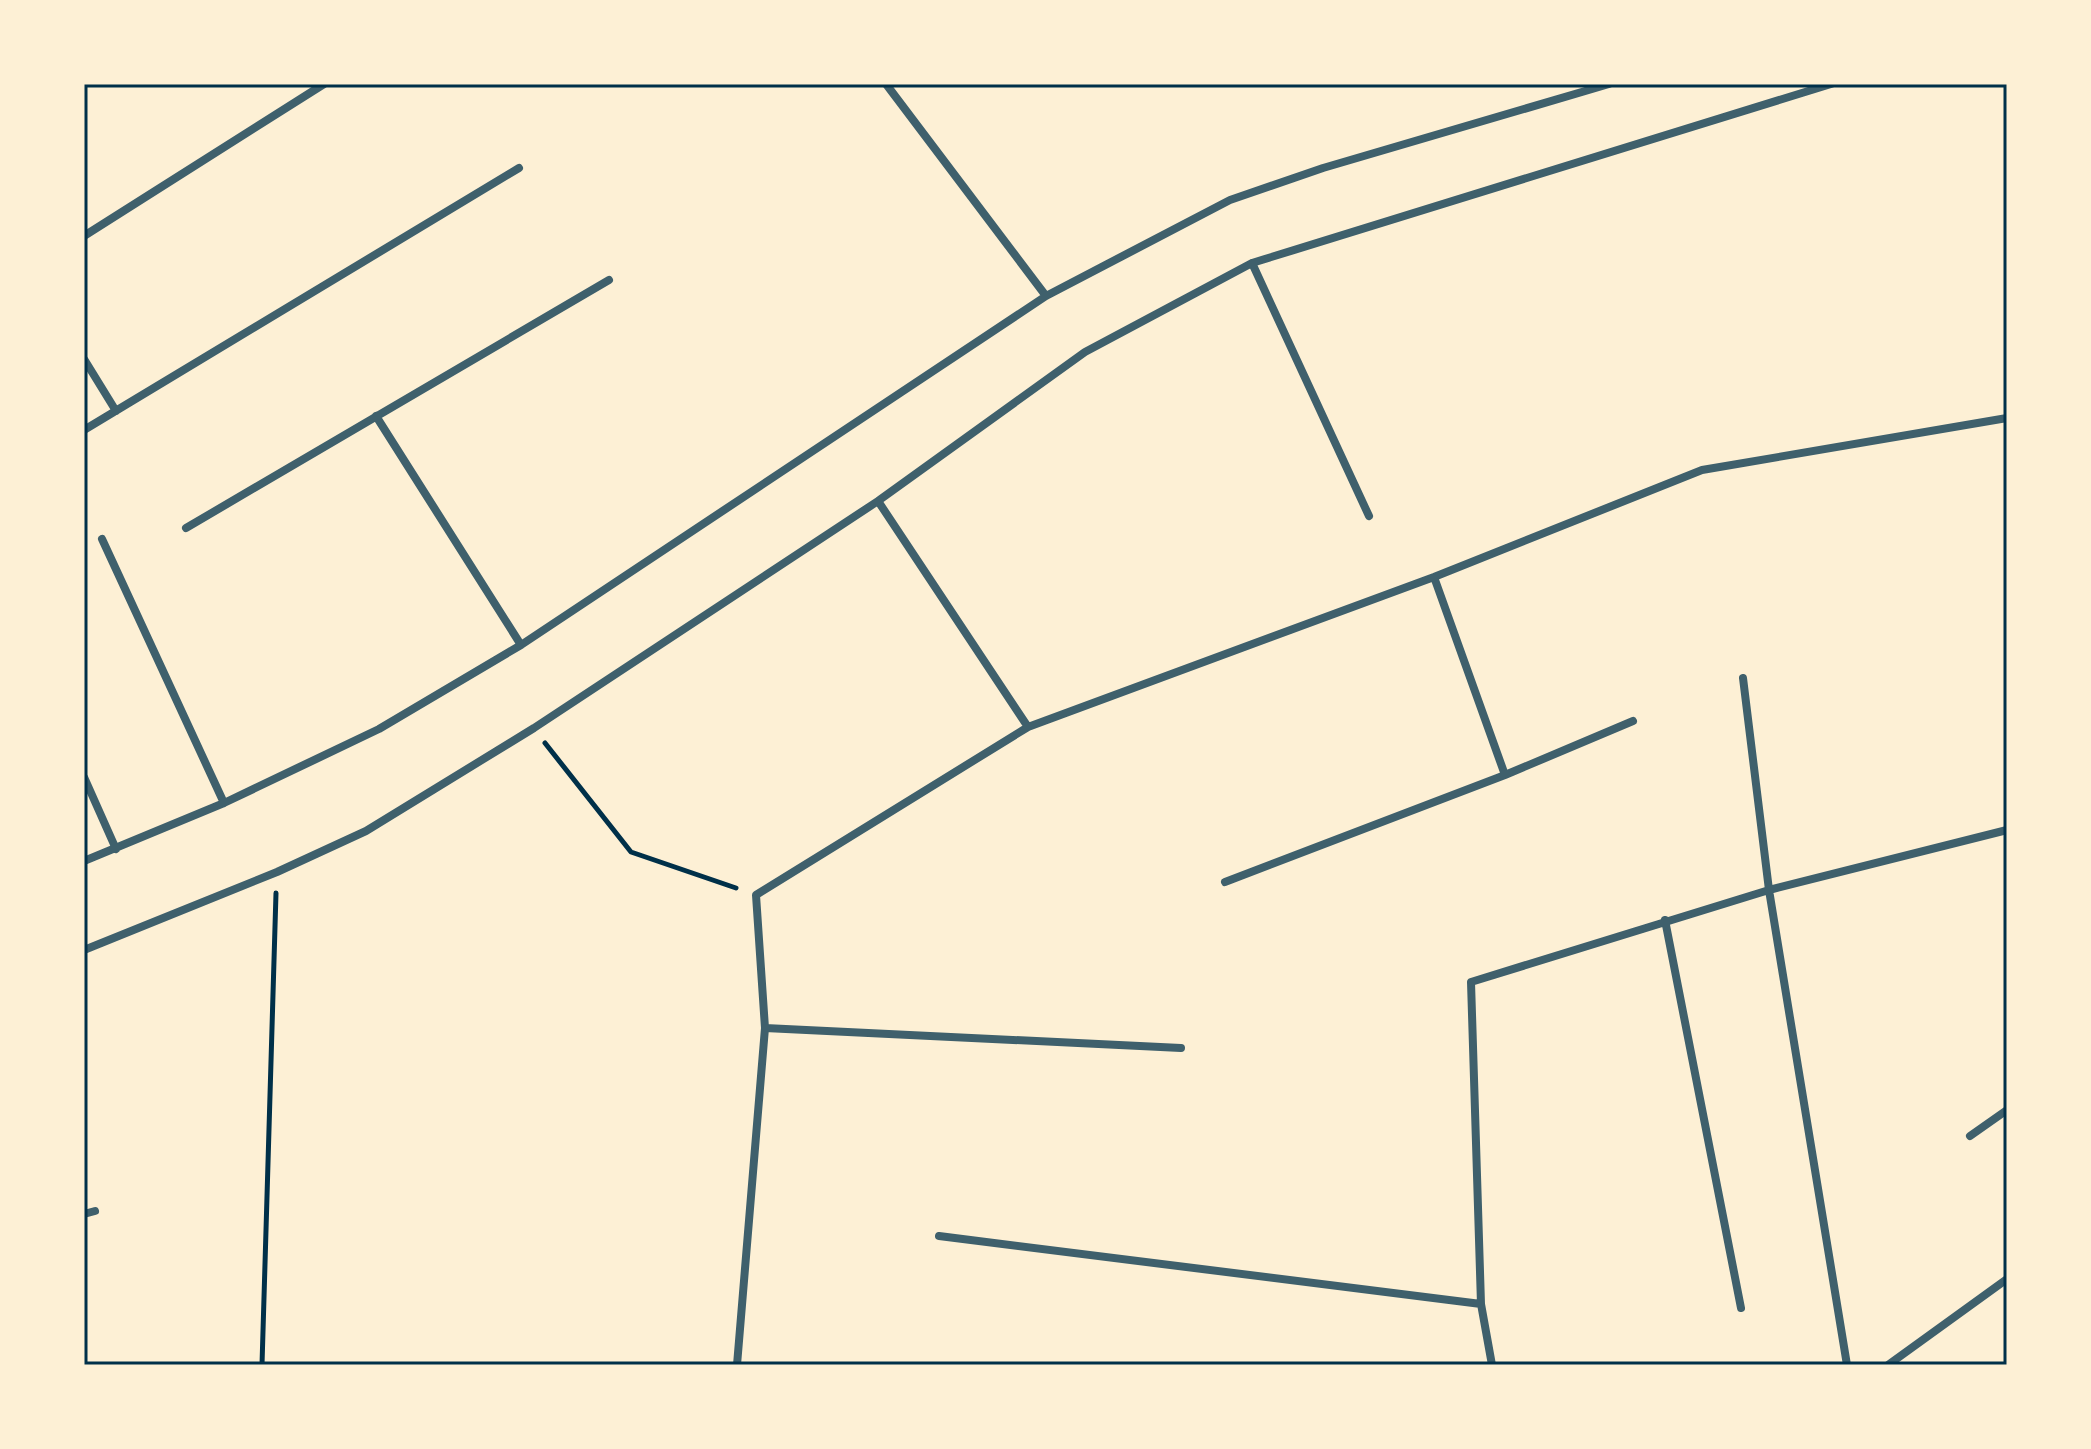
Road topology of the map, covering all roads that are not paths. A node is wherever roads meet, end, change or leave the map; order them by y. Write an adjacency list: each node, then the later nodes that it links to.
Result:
1 (324, 84): 6 (street)
2 (886, 84): 9 (street)
3 (1609, 84): 9 (street)
4 (1831, 84): 7 (street)
5 (519, 168): 11 (street)
6 (84, 236)
7 (1252, 263): 15 (street); 16 (street)
8 (609, 280): 12 (street)
9 (1046, 296): 20 (street)
10 (84, 359): 11 (street)
11 (116, 411): 14 (street)
12 (376, 416): 17 (street); 20 (street)
13 (2007, 418): 19 (street)
14 (84, 430)
15 (878, 501): 23 (street); 33 (street)
16 (1369, 516)
17 (186, 528)
18 (102, 539): 26 (street)
19 (1434, 577): 23 (street); 24 (street)
20 (521, 645): 26 (street)
21 (1743, 678): 31 (street)
22 (1633, 721): 24 (street)
23 (1028, 727): 34 (street)
24 (1505, 775): 30 (street)
25 (84, 777): 28 (street)
26 (224, 803): 28 (street)
27 (2007, 830): 31 (street)
28 (116, 849): 29 (street)
29 (84, 861)
30 (1225, 882)
31 (1769, 890): 32 (street); 46 (street)
32 (1665, 920): 42 (street); 43 (street)
33 (84, 950)
34 (765, 1028): 35 (street); 44 (street)
35 (1181, 1048)
36 (2007, 1110): 37 (street)
37 (1970, 1136)
38 (95, 1211): 39 (street)
39 (84, 1214)
40 (939, 1236): 42 (street)
41 (2007, 1279): 47 (street)
42 (1481, 1304): 45 (street)
43 (1741, 1308)
44 (737, 1365)
45 (1492, 1365)
46 (1847, 1365)
47 (1888, 1365)

